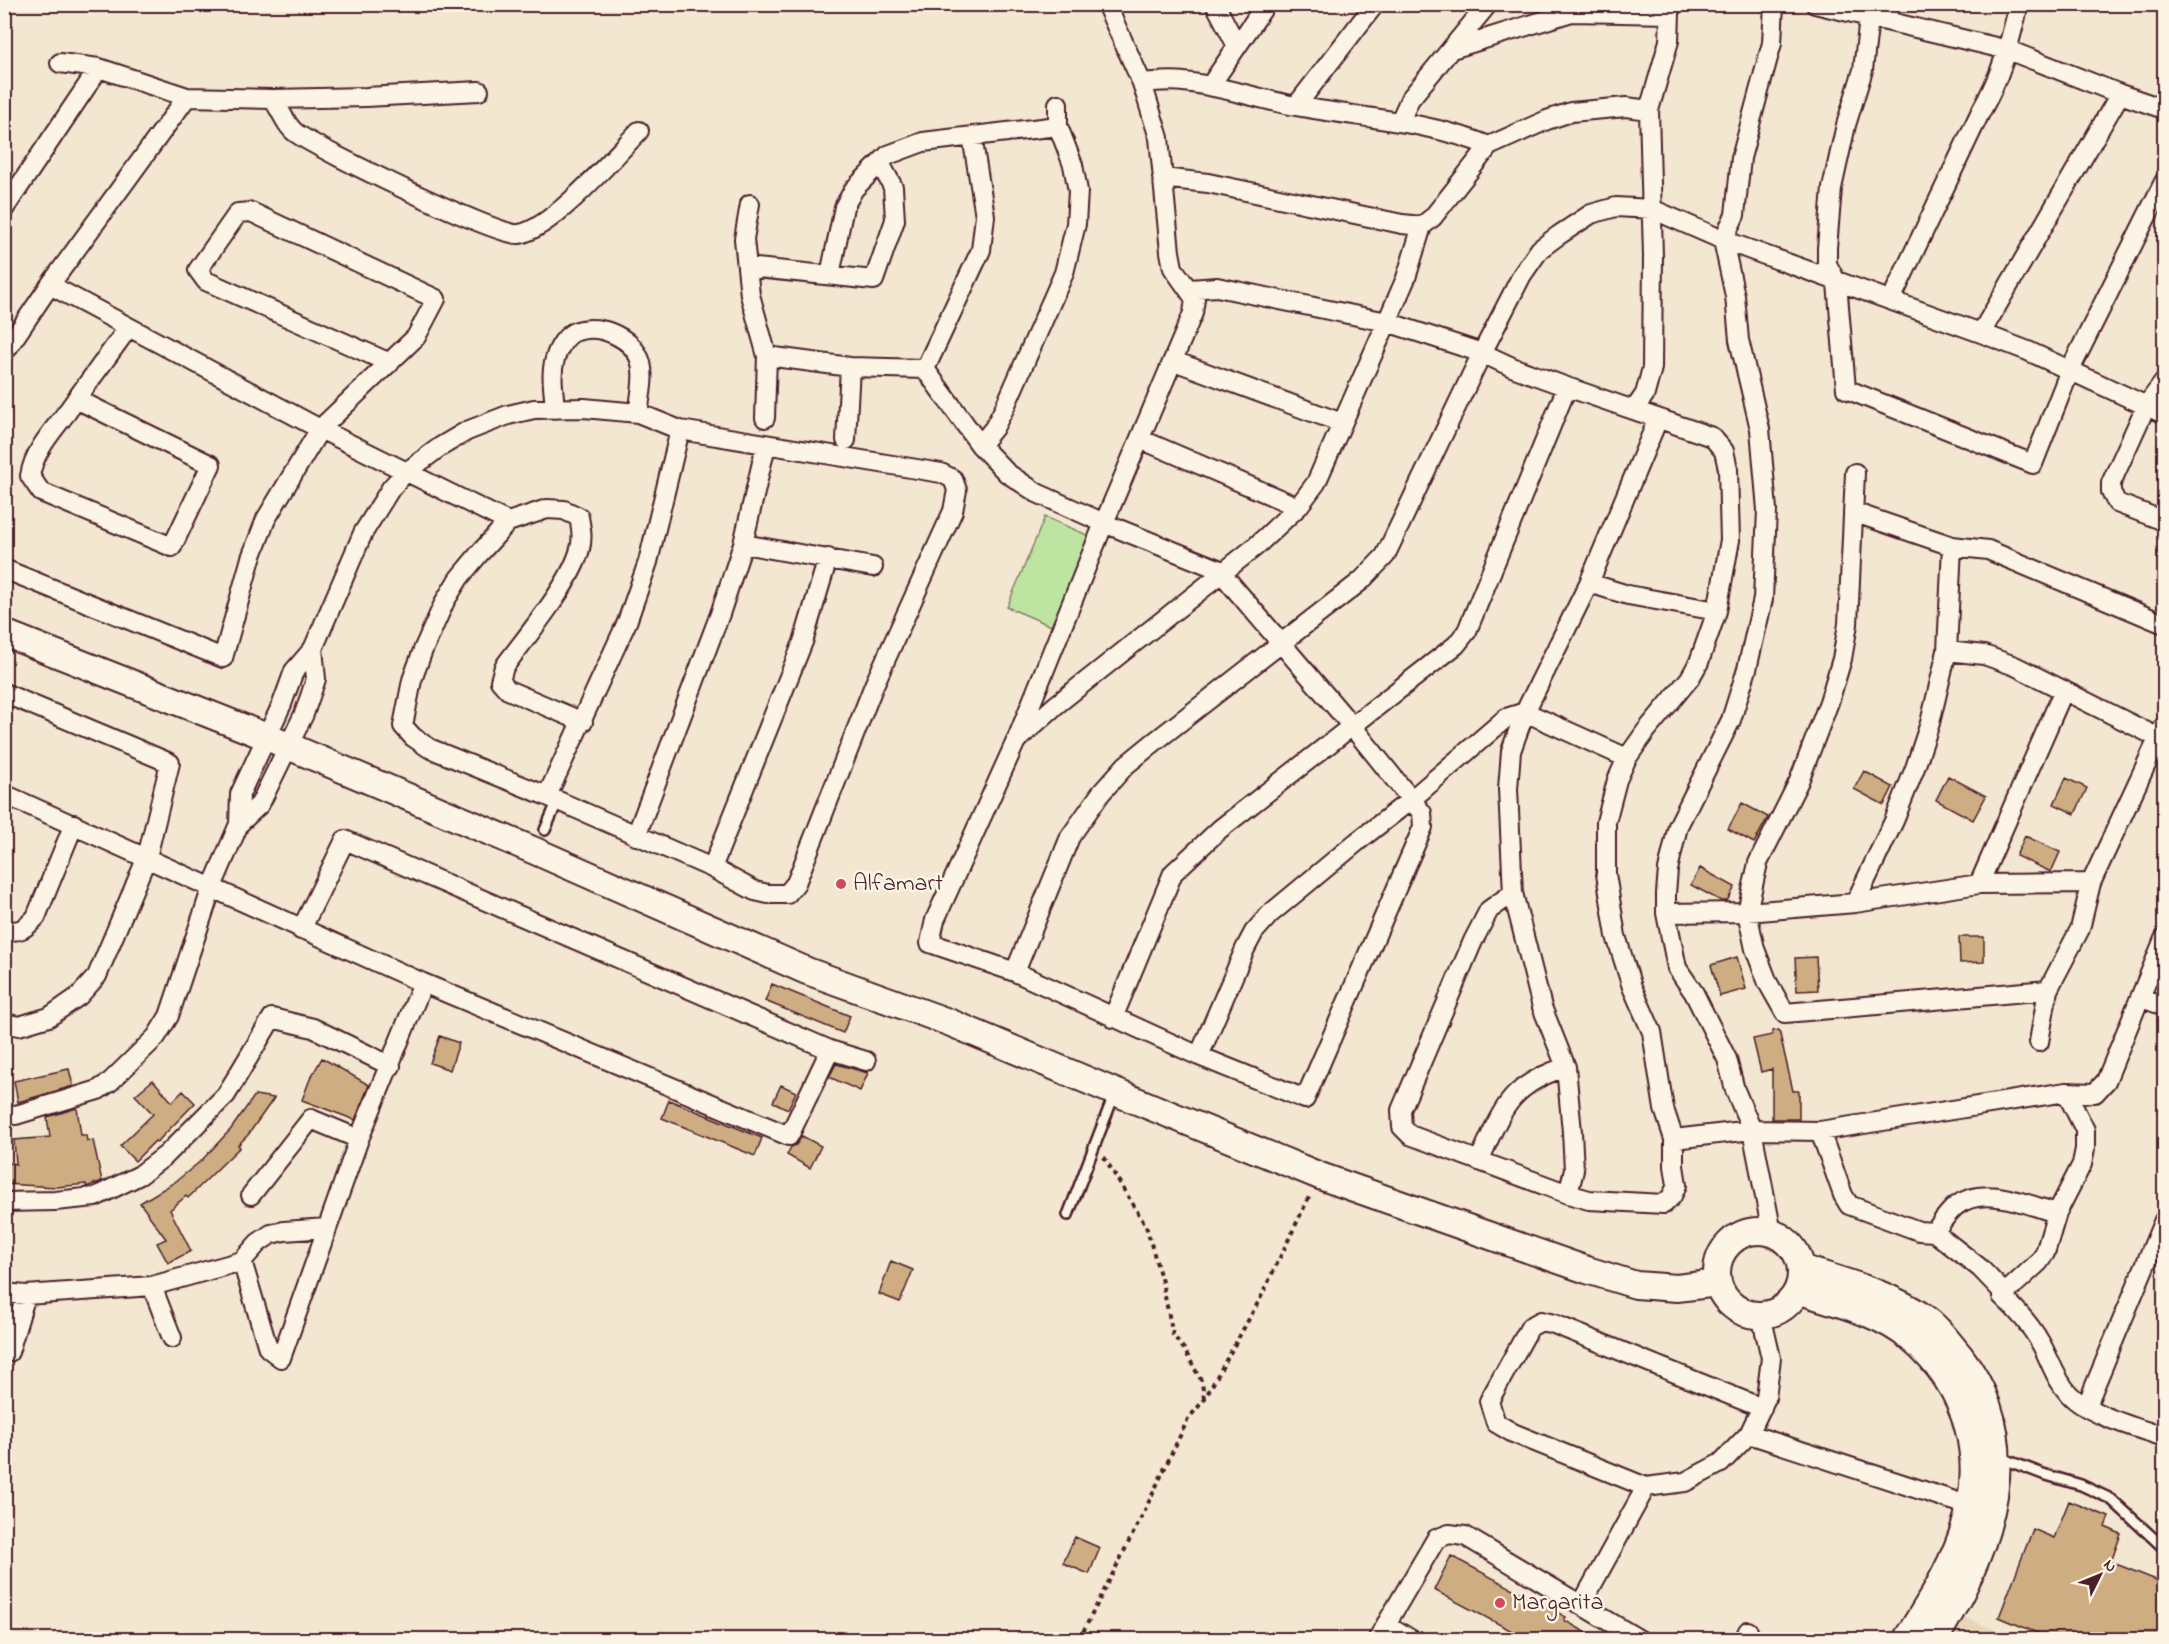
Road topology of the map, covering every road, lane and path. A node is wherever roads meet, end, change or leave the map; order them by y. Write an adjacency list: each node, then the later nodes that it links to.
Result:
1 (1106, 4): 17 (street)
2 (1215, 4): 12 (street)
3 (1266, 4): 12 (street)
4 (1375, 4): 24 (street)
5 (1488, 4): 13 (street)
6 (1774, 4): 39 (street)
7 (1815, 4): 11 (street)
8 (2019, 4): 14 (street)
9 (1669, 9): 13 (street); 26 (street)
10 (1892, 14): 11 (street); 14 (street)
11 (1869, 18): 42 (street)
12 (1238, 46): 18 (street)
13 (1452, 49): 27 (street)
14 (2008, 50): 20 (street); 45 (street)
15 (60, 63): 16 (street)
16 (99, 68): 21 (street); 36 (street)
17 (1142, 82): 18 (street); 33 (street)
18 (1210, 86): 24 (street)
19 (479, 91): 22 (street)
20 (2120, 94): 25 (street); 48 (street)
21 (187, 97): 22 (street); 43 (street)
22 (273, 99): 29 (street)
23 (1058, 104): 28 (street)
24 (1296, 106): 27 (street)
25 (2164, 109)
26 (1649, 110): 31 (street); 37 (street)
27 (1400, 121): 31 (street)
28 (1058, 126): 30 (street); 73 (street)
29 (639, 131)
30 (972, 136): 32 (street); 55 (street)
31 (1489, 146): 38 (street)
32 (880, 163): 41 (street); 41 (street)
33 (1162, 178): 38 (street); 44 (street)
34 (2164, 182): 56 (street)
35 (750, 204): 40 (street)
36 (4, 209)
37 (1652, 209): 39 (street); 50 (street); 62 (street)
38 (1422, 226): 46 (street)
39 (1723, 240): 42 (street); 116 (street)
40 (747, 267): 41 (street); 51 (street)
41 (830, 275)
42 (1837, 282): 45 (street); 56 (street)
43 (50, 285): 47 (street); 49 (street)
44 (1190, 289): 46 (street); 52 (street)
45 (1891, 300): 48 (street)
46 (1387, 322): 50 (street); 67 (street)
47 (128, 328): 59 (street); 68 (street)
48 (1981, 333): 56 (street)
49 (4, 353)
50 (1482, 353): 58 (street); 91 (street)
51 (767, 356): 54 (street); 65 (street)
52 (1174, 361): 67 (street); 70 (street)
53 (390, 363): 53 (street); 68 (street)
54 (850, 367): 55 (street); 71 (street)
55 (925, 369): 73 (street)
56 (2070, 370): 60 (street)
57 (2164, 382): 60 (street)
58 (1568, 387): 62 (street); 97 (street)
59 (76, 399): 59 (street)
60 (2146, 406): 64 (street); 78 (street)
61 (555, 409): 63 (street); 63 (street); 74 (street)
62 (1634, 410): 66 (street)
63 (638, 413): 69 (street)
64 (2164, 414)
65 (765, 418)
66 (1658, 419): 87 (street); 88 (street)
67 (1342, 423): 76 (street)
68 (320, 429): 74 (street); 85 (street)
69 (680, 430): 72 (street); 96 (street)
70 (1140, 439): 76 (street); 80 (street)
71 (846, 440)
72 (766, 445): 81 (street); 109 (street)
73 (980, 445): 80 (street)
74 (405, 472): 79 (street); 99 (street)
75 (1856, 473): 77 (street)
76 (1298, 507): 86 (street)
77 (1853, 512): 82 (street); 115 (street)
78 (2164, 521)
79 (508, 522): 96 (street); 103 (street)
80 (1104, 523): 86 (street); 100 (street)
81 (743, 544): 83 (street); 107 (street)
82 (1952, 546): 89 (street); 92 (street)
83 (828, 558): 84 (street); 109 (street)
84 (873, 567)
85 (4, 569)
86 (1222, 573): 91 (street); 100 (street)
87 (1589, 583): 88 (street); 95 (street)
88 (1717, 611): 101 (street)
89 (2164, 624)
90 (4, 633): 99 (street)
91 (1281, 644): 97 (street); 120 (street)
92 (1947, 651): 93 (street); 114 (street)
93 (2064, 690): 98 (street); 111 (street)
94 (4, 693): 108 (street)
95 (1525, 712): 101 (street); 104 (street); 113 (street)
96 (583, 722): 103 (street)
97 (1352, 725): 104 (street); 125 (street)
98 (2162, 732): 110 (street)
99 (278, 741): 112 (street); 133 (street)
100 (1016, 741): 120 (street)
101 (1627, 758): 139 (street)
102 (4, 794): 105 (street)
103 (552, 798): 106 (lane); 107 (street)
104 (1412, 799): 129 (street); 129 (street)
105 (74, 824): 108 (street); 117 (street)
106 (545, 830)
107 (636, 836): 109 (street)
108 (147, 857): 112 (street); 126 (street)
109 (712, 868)
110 (2091, 883): 111 (street); 122 (street)
111 (1979, 884): 114 (street)
112 (212, 887): 118 (street); 135 (street)
113 (1513, 893): 132 (street); 141 (street)
114 (1855, 903): 115 (street)
115 (1747, 912): 116 (street); 122 (street)
116 (1666, 913): 136 (street)
117 (4, 929)
118 (301, 930): 121 (street); 128 (street)
119 (2164, 939): 123 (street)
120 (1015, 972): 125 (street)
121 (423, 983): 128 (street); 131 (street)
122 (2048, 990): 127 (street)
123 (2142, 998): 124 (street); 134 (street)
124 (2164, 1006)
125 (1113, 1018): 129 (street)
126 (4, 1023)
127 (2039, 1042)
128 (830, 1050): 130 (street)
129 (1199, 1056)
130 (866, 1061)
131 (391, 1066): 138 (street); 145 (street)
132 (1566, 1067): 141 (street); 143 (street)
133 (1114, 1092): 140 (lane); 142 (street)
134 (2066, 1092): 137 (street); 146 (street)
135 (4, 1114)
136 (1752, 1130): 137 (street); 139 (street); 151 (street)
137 (1820, 1131): 150 (street)
138 (359, 1139): 144 (street); 149 (street)
139 (1674, 1139): 143 (street)
140 (1096, 1143): 147 (lane); 162 (path)
141 (1479, 1161): 143 (street)
142 (1320, 1176): 154 (street); 162 (path)
143 (1568, 1194)
144 (251, 1195)
145 (4, 1202)
146 (2057, 1213): 150 (street); 158 (street)
147 (1068, 1215)
148 (2164, 1220): 163 (street)
149 (327, 1228): 152 (street); 152 (street)
150 (1934, 1232): 158 (street)
151 (1772, 1233): 153 (street); 154 (street)
152 (242, 1261): 155 (street)
153 (1799, 1279): 159 (street); 167 (street); 169 (street)
154 (1718, 1283): 159 (street)
155 (153, 1286): 157 (street); 160 (street)
156 (4, 1293): 157 (street)
157 (26, 1295): 161 (street)
158 (2002, 1296): 163 (street)
159 (1761, 1316): 164 (street)
160 (172, 1338)
161 (9, 1352)
162 (1204, 1400): 173 (path)
163 (2086, 1407): 166 (street)
164 (1762, 1408): 165 (street); 168 (street)
165 (1749, 1434): 168 (street); 169 (street)
166 (2164, 1437)
167 (1996, 1456): 170 (lane); 177 (street)
168 (1646, 1487): 171 (street)
169 (1970, 1506): 176 (street)
170 (2164, 1548)
171 (1581, 1605): 172 (street); 175 (street)
172 (1381, 1632): 174 (street)
173 (1079, 1640)
174 (1412, 1640)
175 (1640, 1640)
176 (1906, 1640)
177 (1934, 1640)

